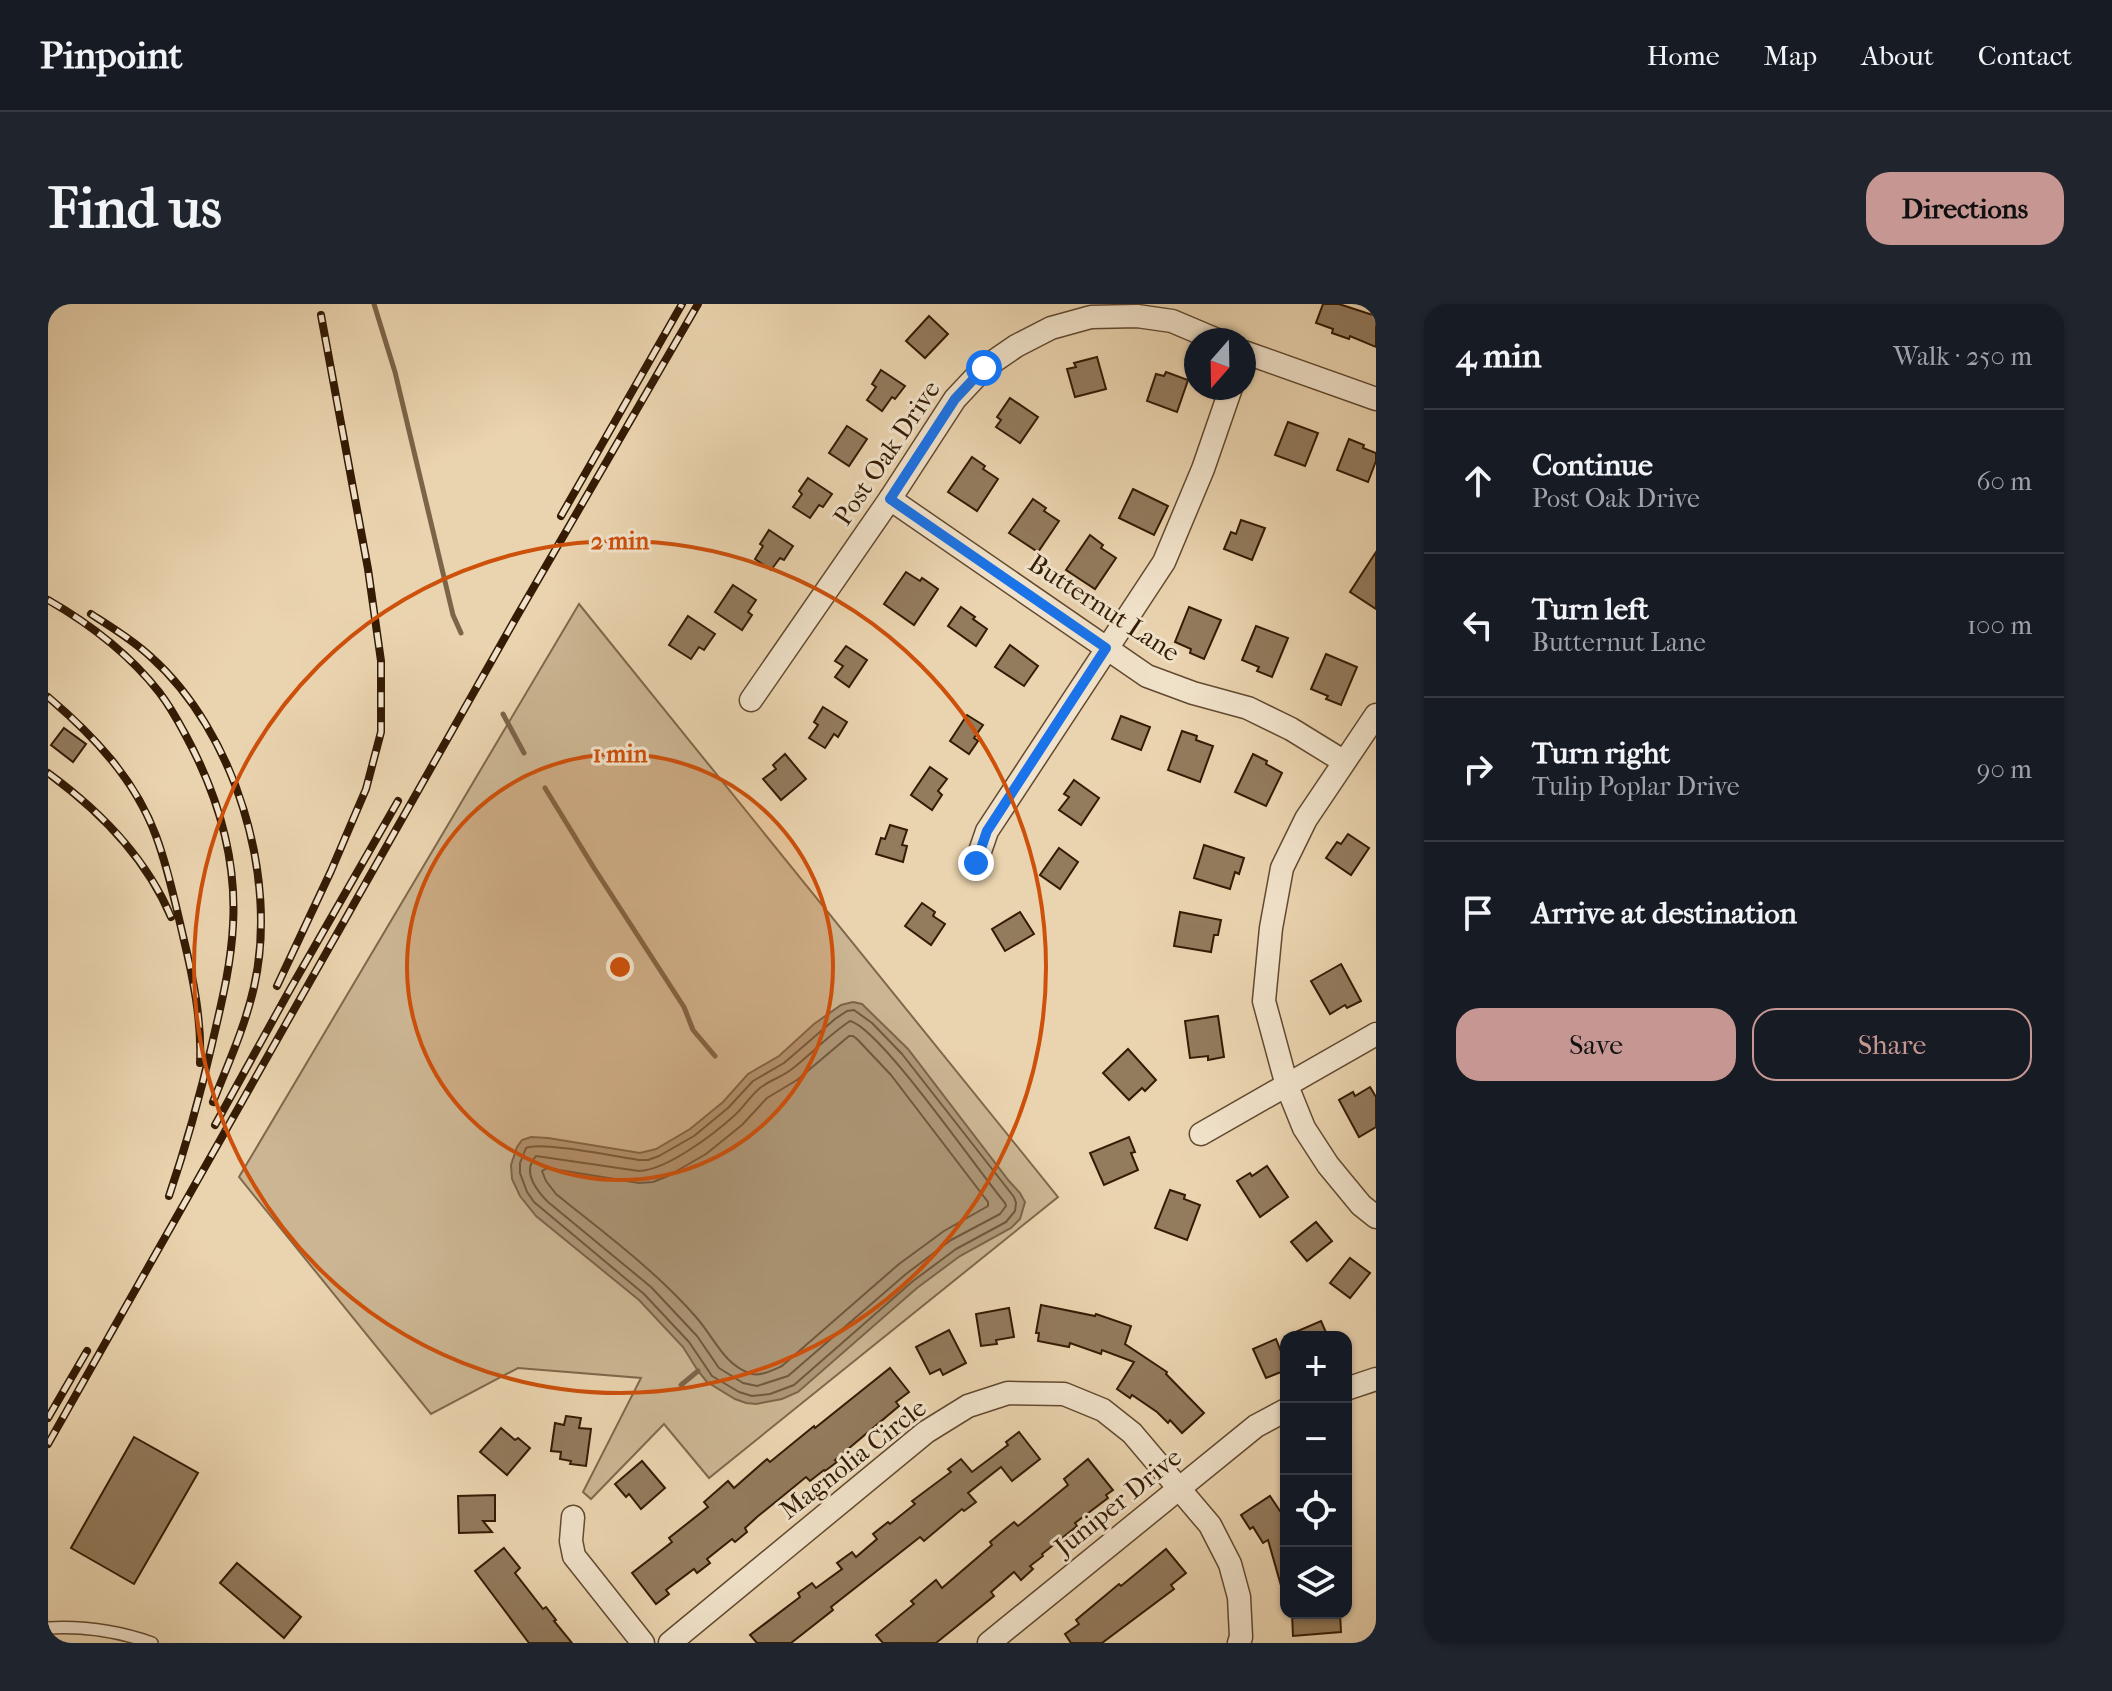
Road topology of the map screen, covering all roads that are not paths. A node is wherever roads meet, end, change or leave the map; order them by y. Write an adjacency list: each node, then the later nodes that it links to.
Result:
1 (1189, 328): 5 (street, Post Oak Drive)
2 (1256, 356): 3 (street)
3 (1376, 399)
4 (1227, 400): 6 (street)
5 (890, 499): 6 (street, Butternut Lane); 7 (street, Post Oak Drive)
6 (1106, 648): 9 (street, Butternut Lane); 10 (street)
7 (751, 700)
8 (1376, 715): 9 (street)
9 (1343, 761): 12 (street)
10 (976, 863)
11 (1376, 1034): 12 (street)
12 (1287, 1086): 13 (street); 14 (street)
13 (1201, 1134)
14 (1376, 1217)
15 (1376, 1379): 16 (street)
16 (1352, 1387)
17 (1280, 1413): 18 (street, Juniper Drive)
18 (1179, 1488): 23 (street, Magnolia Circle); 24 (street, Juniper Drive); 25 (street, Magnolia Circle)
19 (573, 1517): 22 (street)
20 (48, 1628): 21 (lane)
21 (152, 1643)
22 (643, 1643)
23 (670, 1643)
24 (989, 1643)
25 (1239, 1643)

